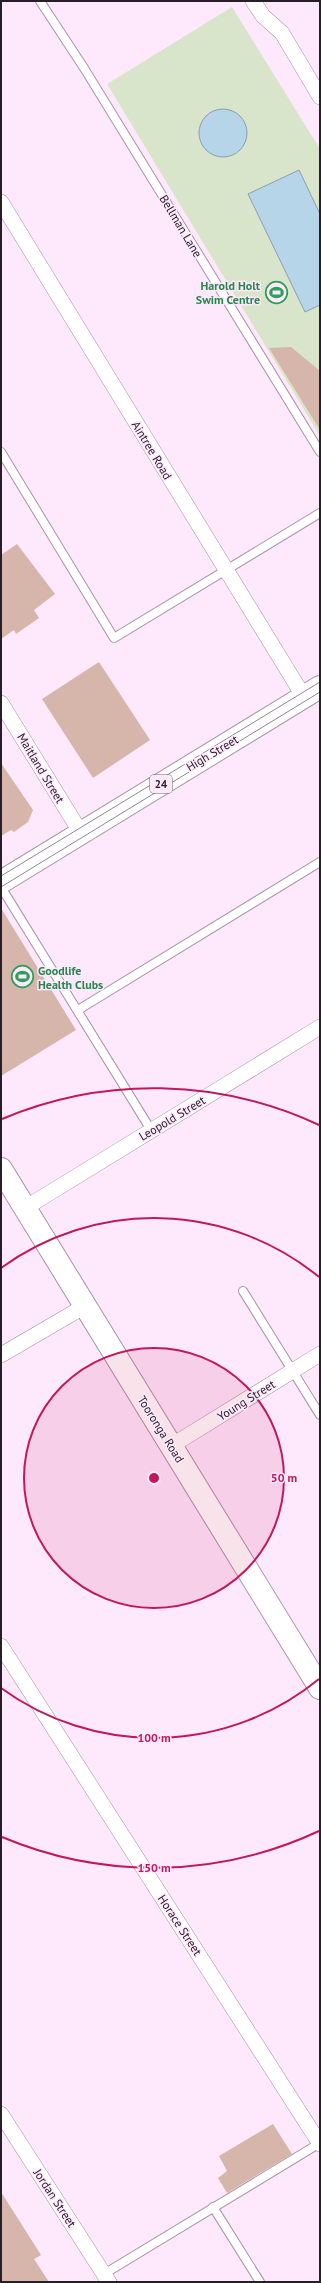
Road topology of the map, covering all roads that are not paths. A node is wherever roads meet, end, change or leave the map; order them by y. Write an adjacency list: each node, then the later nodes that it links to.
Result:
1 (40, 1): 6 (lane, Bellman Lane)
2 (252, 1): 3 (street)
3 (320, 97)
4 (1, 202): 8 (street, Aintree Road)
5 (1, 452): 8 (lane)
6 (320, 452)
7 (320, 513): 8 (lane)
8 (226, 570): 9 (street, Aintree Road)
9 (312, 692): 11 (main road, High Street / 24)
10 (1, 703): 11 (street, Maitland Street)
11 (81, 833): 13 (main road, High Street / 24)
12 (320, 862): 15 (lane)
13 (1, 882)
14 (1, 887): 15 (lane)
15 (78, 1010): 17 (lane)
16 (320, 1027): 17 (street, Leopold Street)
17 (152, 1130): 19 (street, Leopold Street)
18 (1, 1169): 19 (main road, Tooronga Road)
19 (25, 1208): 21 (main road, Tooronga Road)
20 (243, 1291): 24 (lane)
21 (85, 1306): 23 (street); 26 (main road, Tooronga Road)
22 (320, 1354): 24 (street, Young Street)
23 (1, 1356)
24 (292, 1371): 25 (lane); 26 (street, Young Street)
25 (320, 1415)
26 (171, 1446): 28 (main road, Tooronga Road)
27 (1, 1646): 30 (street, Horace Street)
28 (317, 1677)
29 (1, 2114): 32 (street, Jordan Street)
30 (320, 2143): 31 (lane)
31 (213, 2207): 32 (lane); 33 (lane)
32 (106, 2278)
33 (260, 2282)

